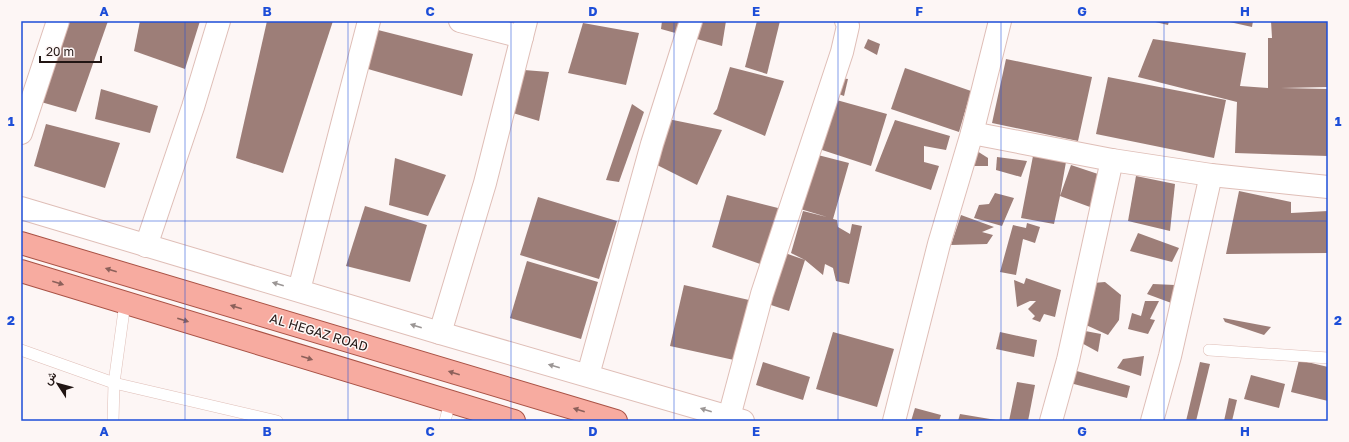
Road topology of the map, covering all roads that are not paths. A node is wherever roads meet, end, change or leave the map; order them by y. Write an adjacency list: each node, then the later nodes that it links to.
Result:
1 (219, 21): 16 (street)
2 (369, 21): 18 (street)
3 (460, 21): 8 (street)
4 (691, 21): 24 (street)
5 (846, 21): 27 (street)
6 (1000, 21): 10 (street)
7 (54, 22): 9 (street)
8 (524, 29): 20 (street)
9 (21, 133)
10 (972, 133): 11 (street); 32 (street)
11 (1112, 160): 12 (street); 33 (street)
12 (1211, 175): 13 (street); 34 (street)
13 (1328, 187)
14 (21, 208): 16 (street)
15 (21, 243): 31 (main road, AL HEGAZ ROAD, one-way to 15)
16 (146, 246): 18 (street, one-way to 16)
17 (21, 271): 19 (main road, one-way to 19)
18 (300, 290): 20 (street, one-way to 18)
19 (125, 303): 25 (lane); 26 (main road, one-way to 26)
20 (440, 333): 24 (street, one-way to 20)
21 (21, 350): 25 (lane)
22 (1209, 350): 23 (lane)
23 (1328, 358)
24 (588, 375): 27 (street, one-way to 24)
25 (114, 383): 28 (lane); 29 (lane)
26 (448, 411): 30 (main road)
27 (736, 419)
28 (113, 421)
29 (277, 421)
30 (514, 421)
31 (616, 421)
32 (894, 421)
33 (1051, 421)
34 (1152, 421)

